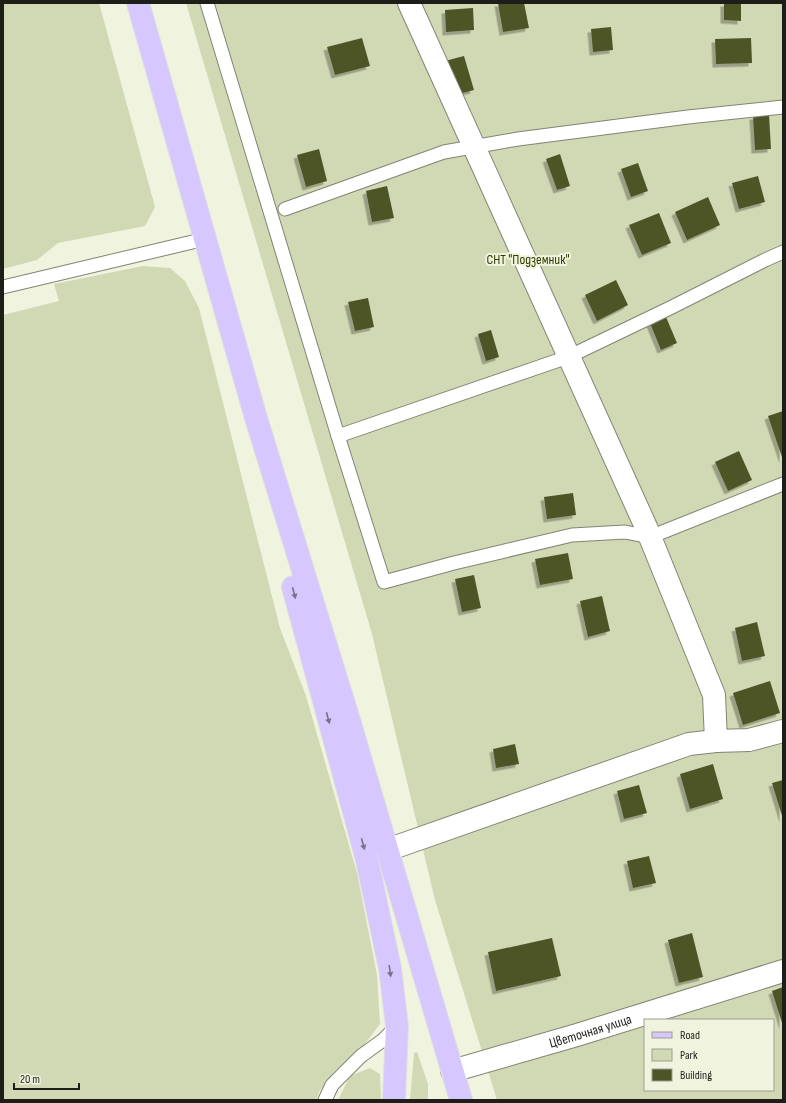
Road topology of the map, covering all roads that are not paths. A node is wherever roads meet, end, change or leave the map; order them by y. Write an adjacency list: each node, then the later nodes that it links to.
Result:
1 (138, 3): 7 (main road)
2 (207, 3): 12 (lane)
3 (409, 3): 5 (street)
4 (783, 107): 5 (lane)
5 (473, 147): 6 (lane); 10 (street)
6 (286, 208)
7 (205, 239): 9 (lane); 11 (main road)
8 (783, 252): 10 (lane)
9 (3, 288)
10 (568, 357): 12 (lane); 14 (street)
11 (256, 418): 17 (main road); 19 (main road, one-way to 19)
12 (338, 436): 14 (lane)
13 (783, 484): 14 (lane)
14 (650, 538): 16 (street)
15 (783, 731): 16 (street)
16 (716, 741): 17 (street)
17 (387, 850): 20 (main road)
18 (783, 971): 20 (street, Цветочная улица)
19 (397, 1026): 21 (lane); 22 (main road)
20 (452, 1071): 23 (main road)
21 (325, 1100)
22 (394, 1100)
23 (461, 1100)

